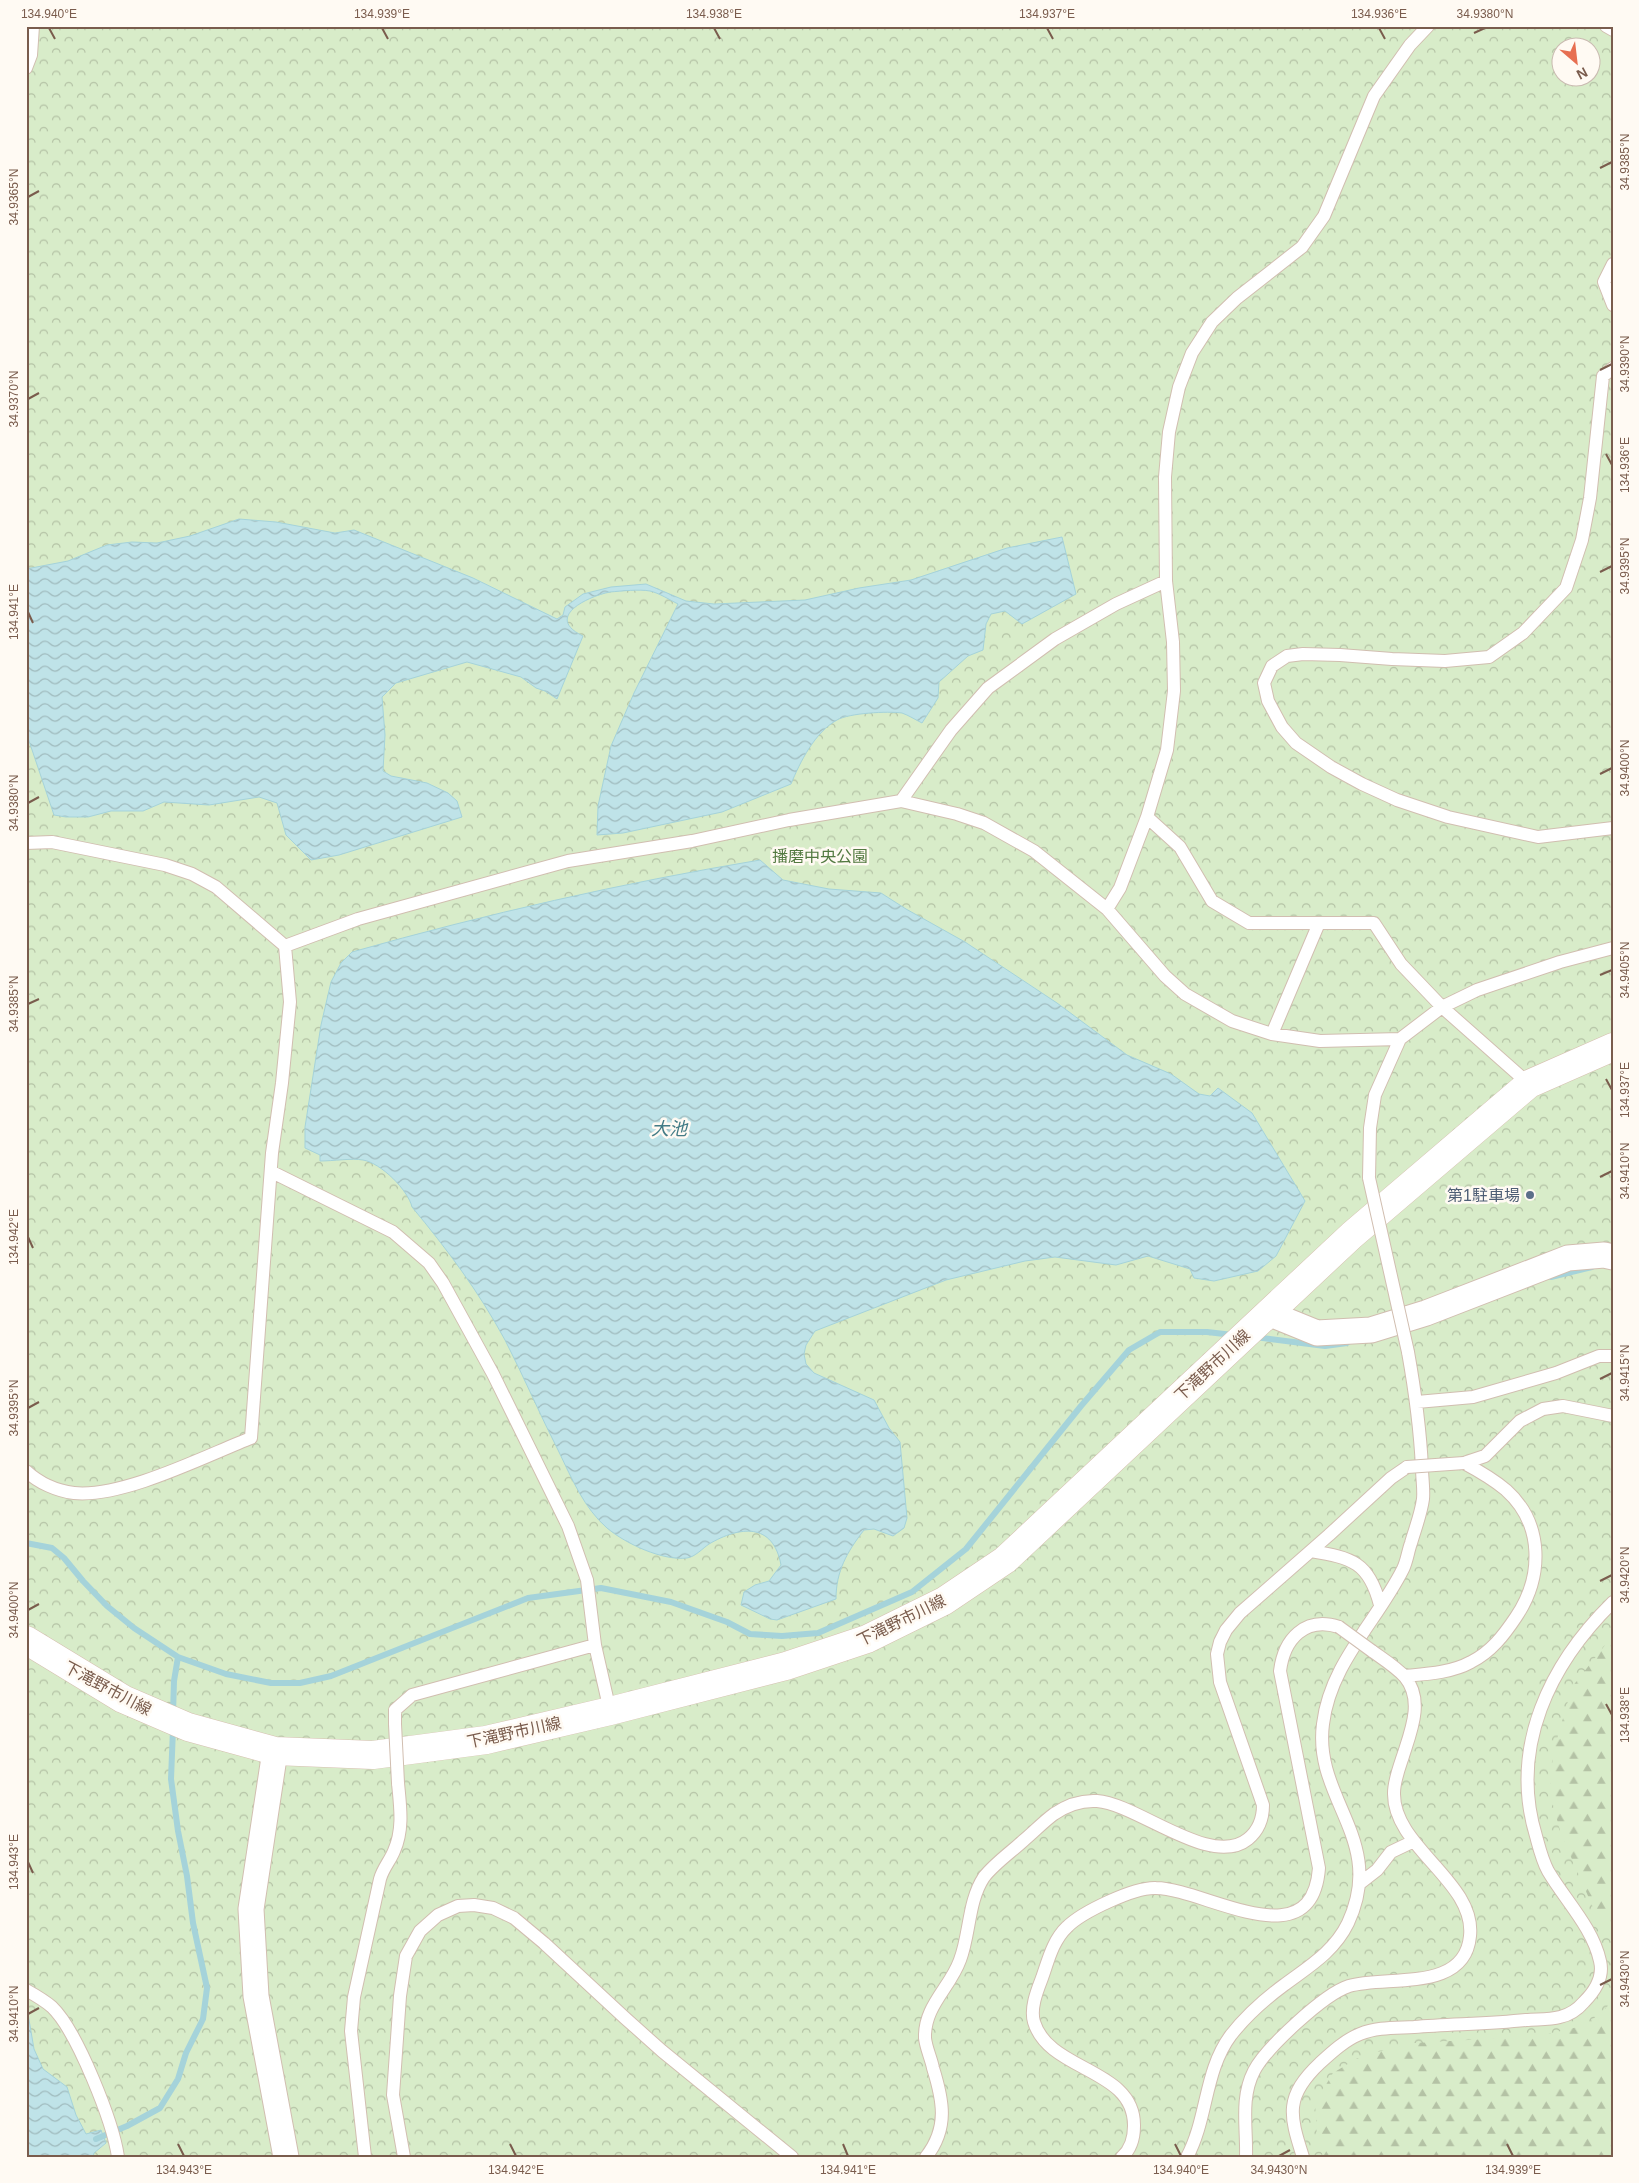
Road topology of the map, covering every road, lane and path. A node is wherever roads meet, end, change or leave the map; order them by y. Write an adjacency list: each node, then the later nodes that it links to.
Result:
1 (33, 26): 5 (lane)
2 (1428, 26): 9 (lane)
3 (1606, 26): 4 (lane)
4 (1613, 30)
5 (26, 68)
6 (1613, 264): 7 (lane)
7 (1613, 305)
8 (1613, 368): 12 (lane)
9 (1166, 581): 10 (lane); 11 (lane)
10 (901, 801): 14 (lane); 16 (lane)
11 (1147, 817): 14 (lane); 15 (lane)
12 (1613, 828)
13 (26, 843): 16 (lane)
14 (1107, 909): 19 (lane)
15 (1319, 923): 18 (lane); 19 (lane)
16 (285, 946): 23 (lane)
17 (1613, 948): 18 (lane)
18 (1442, 1007): 20 (lane); 22 (lane)
19 (1272, 1034): 20 (lane)
20 (1400, 1039): 27 (lane, bridge)
21 (1613, 1047): 22 (main road, 下滝野市川線)
22 (1529, 1084): 25 (main road, 下滝野市川線)
23 (272, 1172): 30 (lane); 35 (lane)
24 (1613, 1257): 25 (street)
25 (1268, 1313): 37 (main road, 下滝野市川線)
26 (1613, 1356): 27 (lane)
27 (1417, 1402): 33 (lane)
28 (1613, 1416): 29 (lane)
29 (1464, 1463): 31 (lane, bridge); 36 (lane)
30 (26, 1471)
31 (1311, 1551): 33 (lane); 47 (lane)
32 (1613, 1602): 51 (lane)
33 (1380, 1605): 40 (lane)
34 (26, 1640): 38 (main road, 下滝野市川線)
35 (595, 1645): 37 (lane); 44 (lane, bridge)
36 (1404, 1676): 39 (lane); 48 (lane, bridge)
37 (610, 1712): 38 (main road, 下滝野市川線)
38 (275, 1751): 43 (street)
39 (1414, 1841): 40 (lane); 50 (lane)
40 (1360, 1884): 49 (lane)
41 (26, 1990): 42 (lane)
42 (118, 2157)
43 (286, 2157)
44 (365, 2157)
45 (404, 2157): 46 (lane)
46 (792, 2157)
47 (926, 2157)
48 (1122, 2157)
49 (1187, 2157)
50 (1246, 2157)
51 (1303, 2157)

